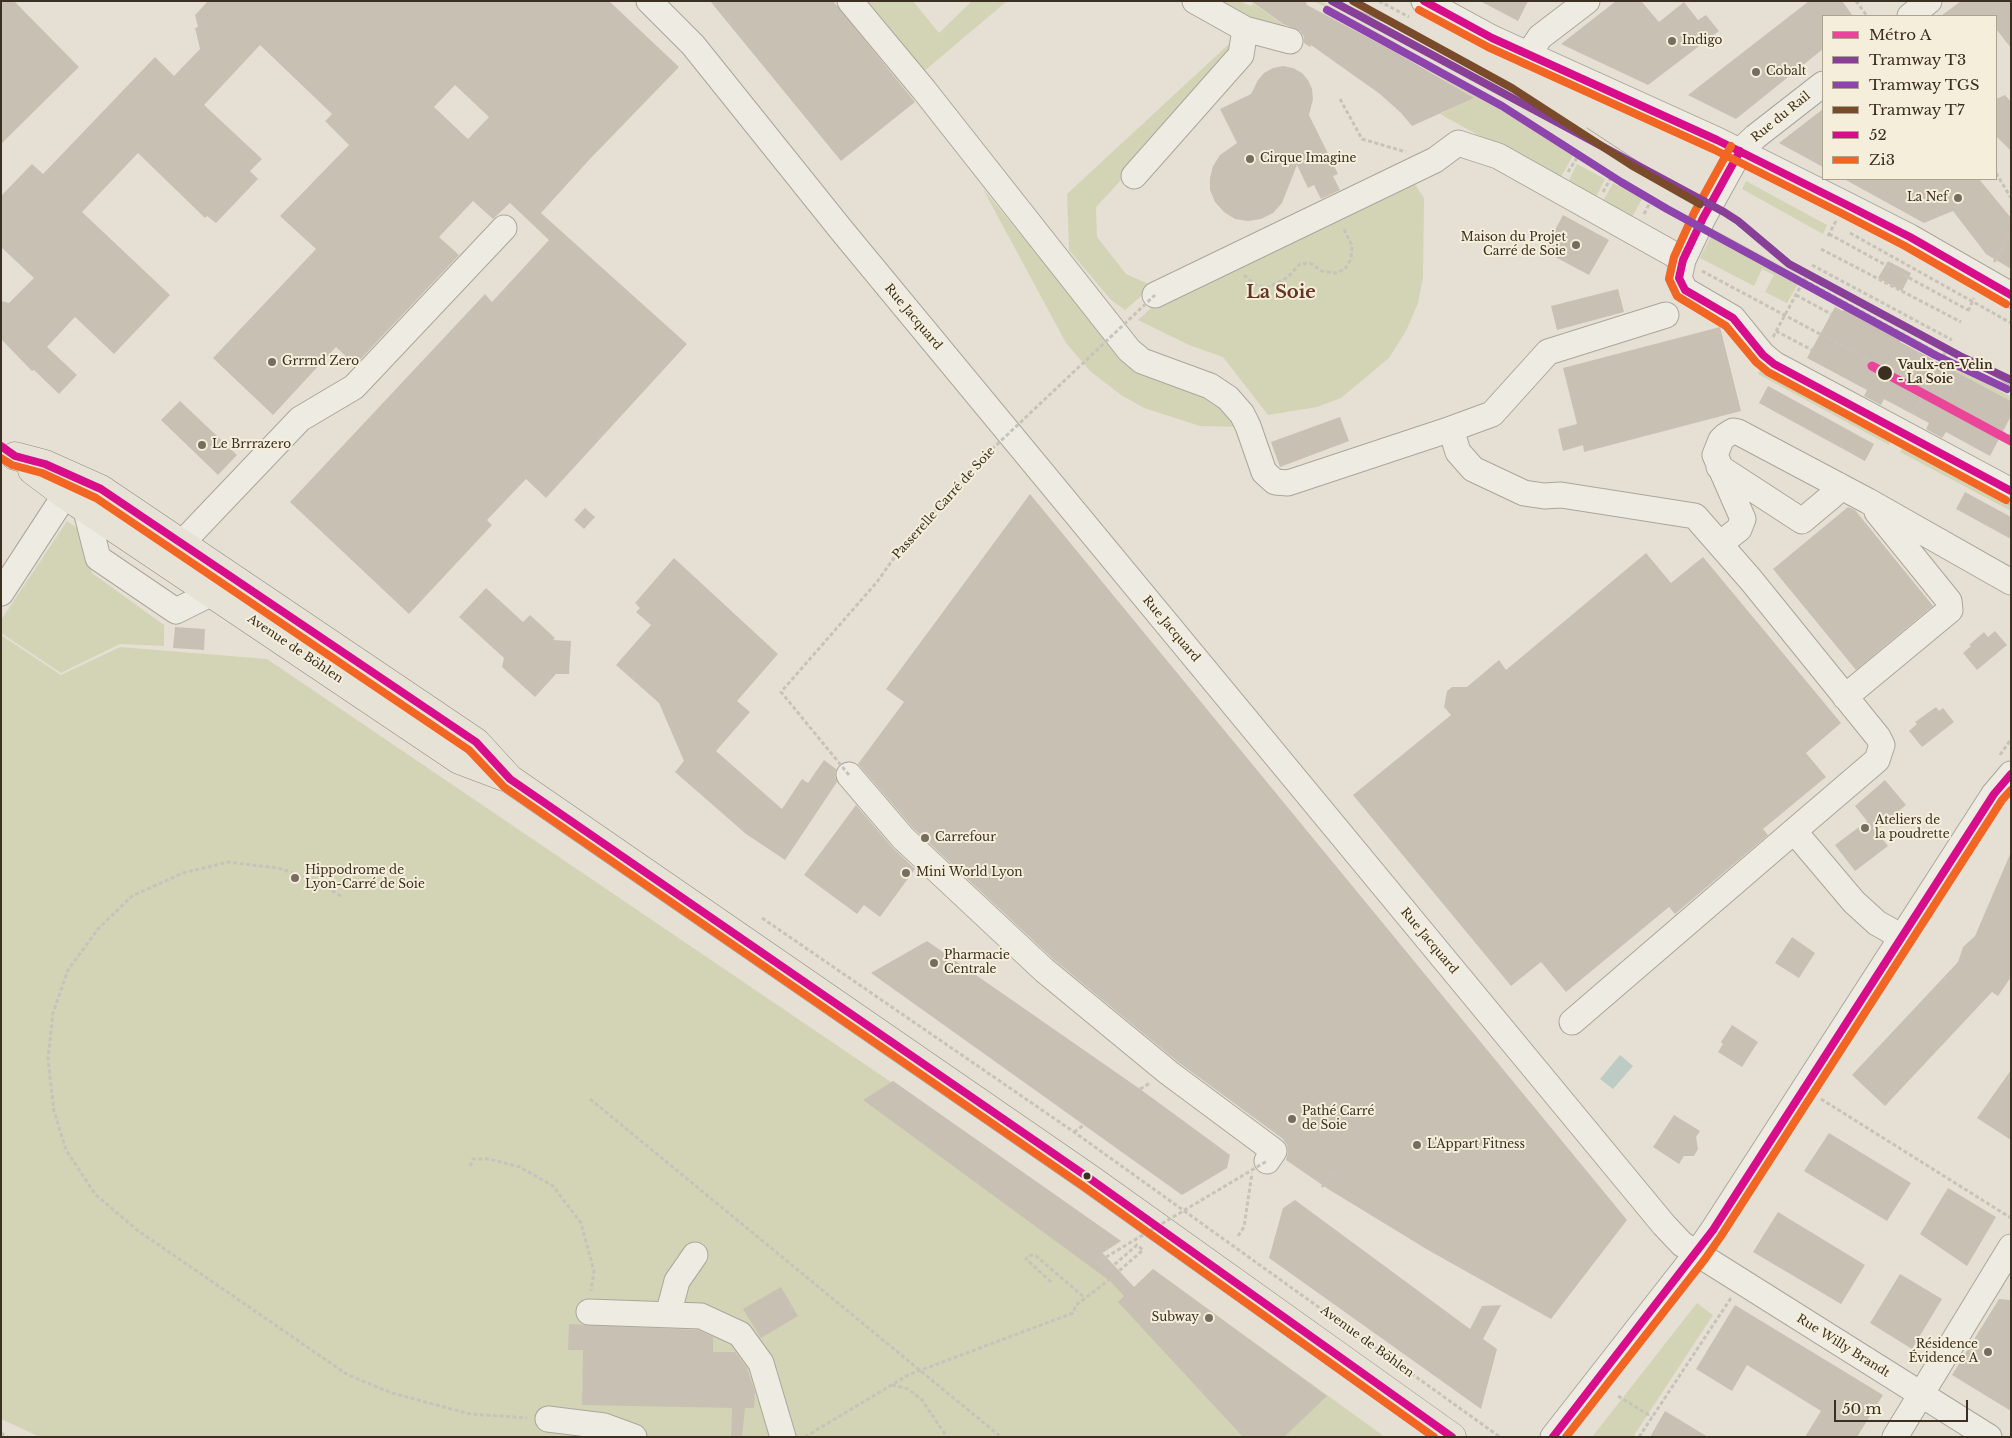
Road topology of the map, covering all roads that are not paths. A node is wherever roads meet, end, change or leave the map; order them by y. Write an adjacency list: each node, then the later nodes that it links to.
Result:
1 (649, 1): 40 (street, Rue Jacquard)
2 (850, 1): 19 (street)
3 (1196, 1): 8 (street)
4 (1424, 1): 10 (street)
5 (1929, 1): 7 (street)
6 (1577, 4): 10 (street)
7 (1911, 15)
8 (1245, 29): 9 (street); 13 (street)
9 (1290, 40)
10 (1528, 55): 12 (street)
11 (1822, 85): 12 (street, Rue du Rail)
12 (1740, 152): 15 (street, Rue du Rail); 17 (street)
13 (1134, 176)
14 (504, 228): 27 (street)
15 (1689, 264): 16 (street); 23 (street)
16 (1156, 295)
17 (2011, 295)
18 (1666, 314): 19 (street)
19 (1451, 429): 28 (street)
20 (8, 451): 24 (main road, Avenue de Böhlen); 26 (main road, Avenue de Böhlen)
21 (1719, 467): 22 (street); 22 (street); 28 (street)
22 (1838, 485): 25 (street)
23 (2011, 491)
24 (75, 501): 26 (main road, Avenue de Böhlen); 30 (street); 34 (main road, Avenue de Böhlen)
25 (1868, 501): 29 (street); 31 (street)
26 (140, 516): 27 (main road, Avenue de Böhlen)
27 (181, 544): 34 (main road, Avenue de Böhlen)
28 (1720, 544): 31 (street)
29 (2011, 582)
30 (1, 593)
31 (1845, 697): 35 (street)
32 (2011, 774): 36 (street)
33 (849, 775): 38 (street)
34 (510, 779): 48 (main road, Avenue de Böhlen)
35 (1794, 832): 36 (street); 37 (street)
36 (1902, 937): 40 (street)
37 (1572, 1022)
38 (1259, 1165)
39 (2011, 1247): 44 (street)
40 (1697, 1253): 44 (street, Rue Willy Brandt); 49 (street)
41 (695, 1255): 43 (street)
42 (589, 1312): 43 (street)
43 (668, 1315): 47 (street)
44 (1921, 1395): 50 (street); 51 (street, Rue Willy Brandt)
45 (548, 1419): 46 (street)
46 (634, 1437)
47 (783, 1437)
48 (1452, 1437)
49 (1554, 1437)
50 (1895, 1437)
51 (1989, 1437)

